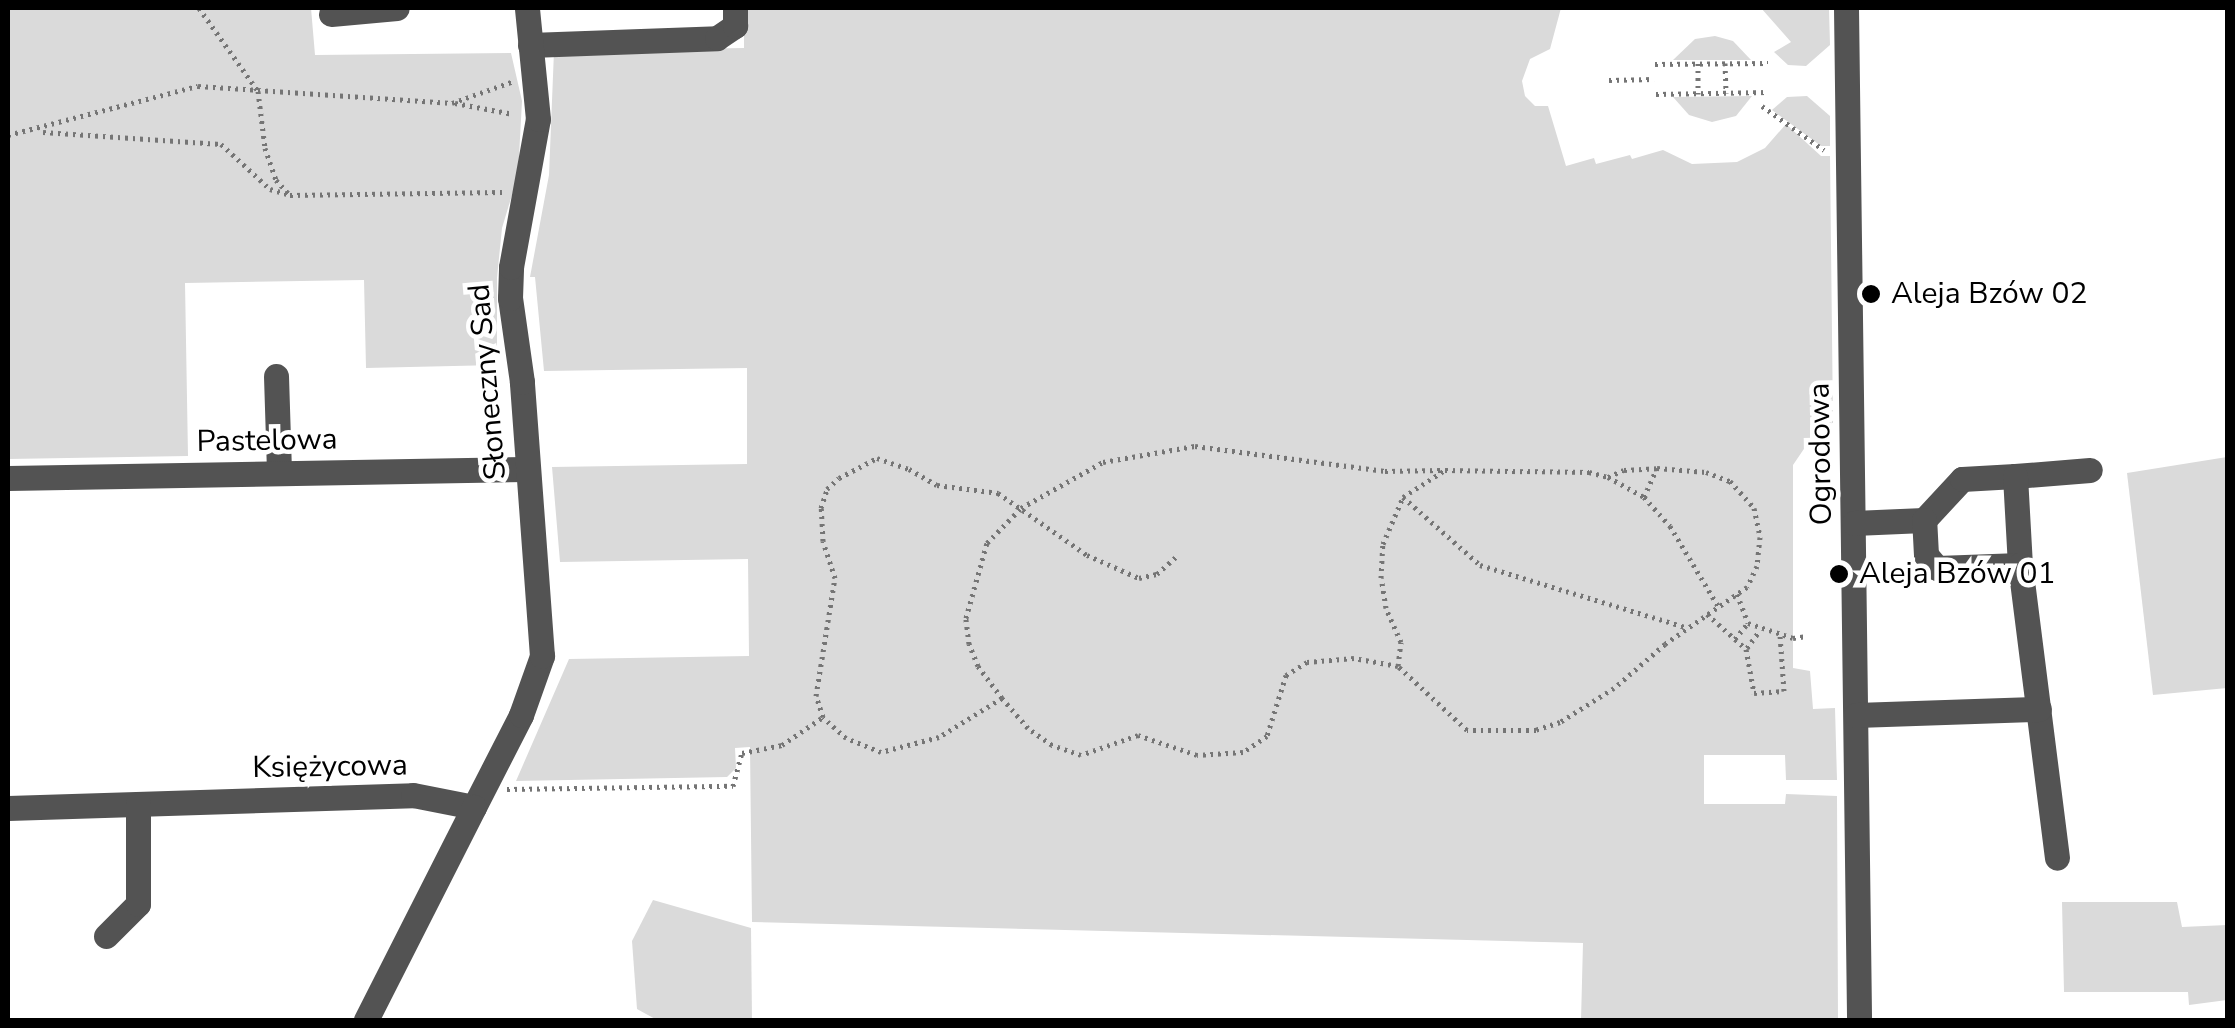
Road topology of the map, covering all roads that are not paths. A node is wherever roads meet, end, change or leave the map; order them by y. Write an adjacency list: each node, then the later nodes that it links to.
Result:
1 (397, 8): 5 (street)
2 (527, 8): 6 (street, Słoneczny Sad)
3 (735, 8): 6 (street)
4 (1846, 8): 14 (street, Ogrodowa)
5 (331, 14)
6 (532, 55): 8 (street, Słoneczny Sad)
7 (276, 376): 10 (street)
8 (528, 470): 10 (street, Pastelowa); 19 (street, Słoneczny Sad)
9 (2090, 470): 11 (street)
10 (279, 473): 12 (street, Pastelowa)
11 (2015, 476): 13 (street); 15 (street)
12 (8, 478)
13 (1924, 520): 14 (street); 15 (street)
14 (1854, 524): 17 (street, Ogrodowa)
15 (2020, 565): 16 (street)
16 (2039, 709): 17 (street); 21 (street)
17 (1856, 715): 24 (street, Ogrodowa)
18 (138, 804): 19 (street, Księżycowa); 20 (street, Księżycowa); 22 (street)
19 (474, 806): 23 (street)
20 (8, 808)
21 (2057, 858)
22 (106, 936)
23 (366, 1020)
24 (1859, 1020)

